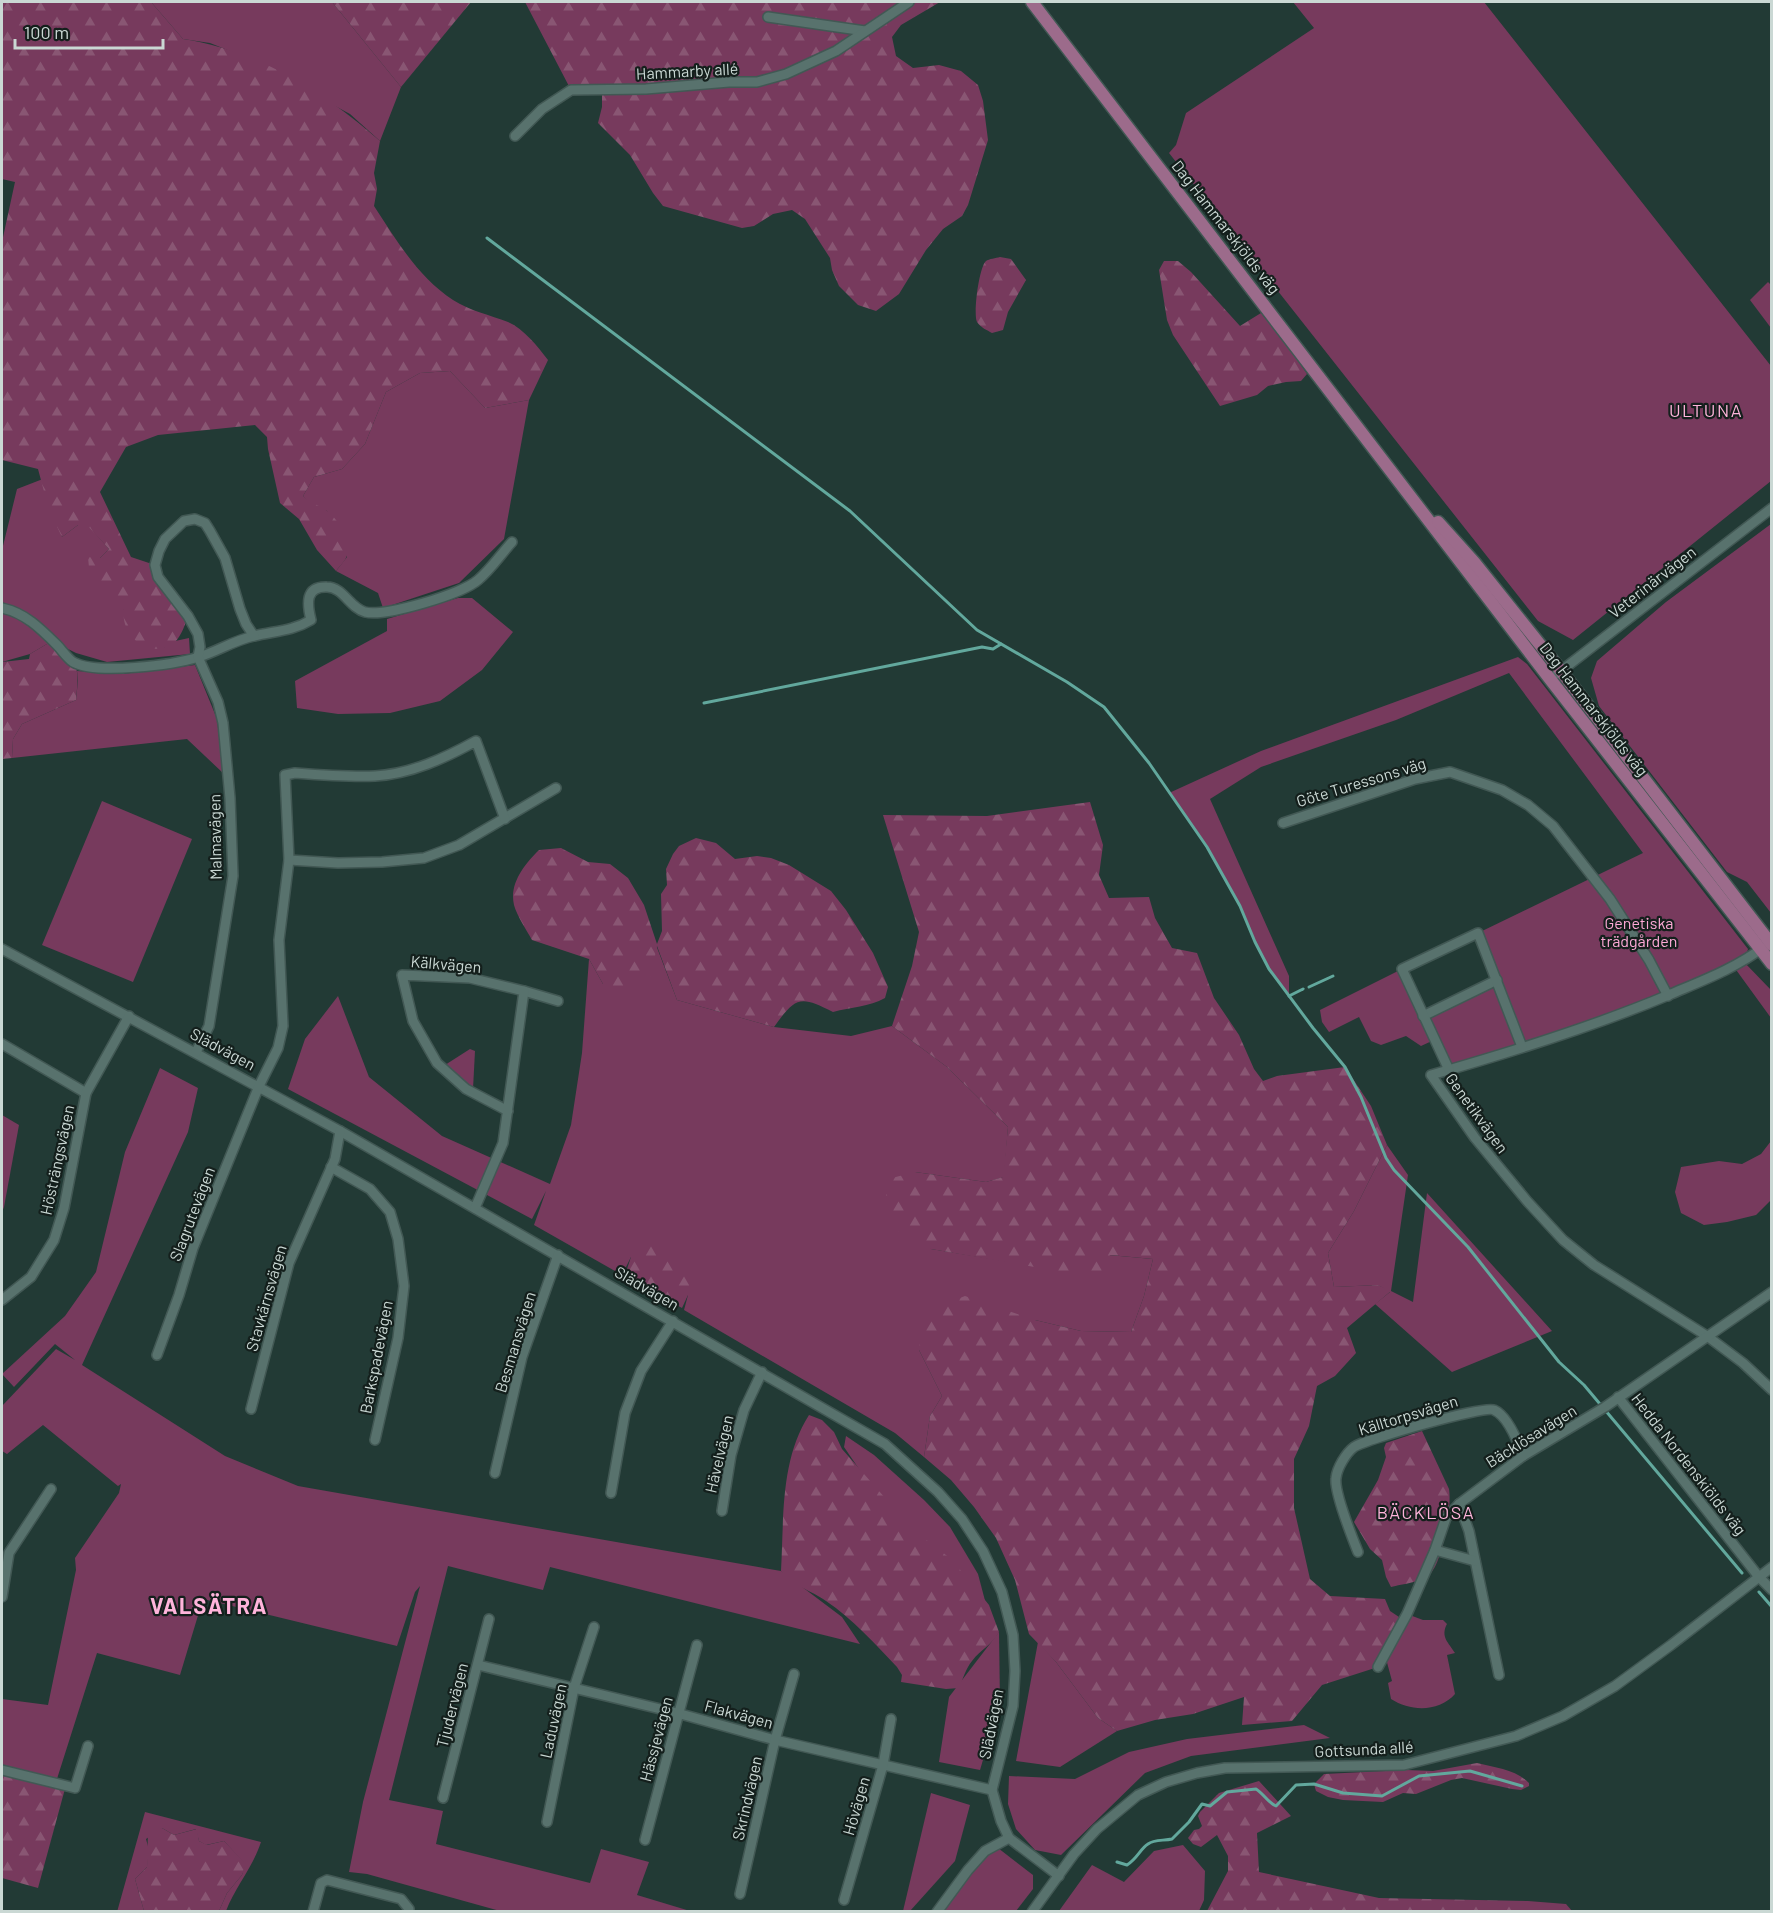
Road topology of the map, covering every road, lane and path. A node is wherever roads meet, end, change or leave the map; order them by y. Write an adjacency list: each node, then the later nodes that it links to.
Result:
1 (909, 2): 4 (street, Hammarby allé)
2 (1032, 2): 6 (main road, Dag Hammarskjölds väg)
3 (768, 18): 4 (street)
4 (865, 31): 5 (street, Hammarby allé)
5 (515, 136)
6 (1392, 473): 12 (main road, Dag Hammarskjölds väg); 13 (main road, Dag Hammarskjölds väg)
7 (1772, 508): 12 (street, Veterinärvägen)
8 (512, 542): 10 (street)
9 (2, 608): 11 (street)
10 (254, 636): 11 (street); 11 (street, Malmavägen)
11 (198, 657): 29 (street, Malmavägen)
12 (1561, 671): 13 (street, Veterinärvägen); 18 (main road, Dag Hammarskjölds väg)
13 (1550, 679): 18 (main road, Dag Hammarskjölds väg)
14 (556, 788): 15 (street)
15 (505, 819): 17 (street); 17 (street, Slagrutevägen)
16 (1283, 823): 23 (street, Göte Turessons väg)
17 (289, 860): 31 (street, Slagrutevägen)
18 (1768, 945): 20 (main road, Dag Hammarskjölds väg); 23 (street, Genetikvägen)
19 (2, 949): 25 (street, Slädvägen)
20 (1772, 964)
21 (1497, 980): 26 (street); 26 (street); 28 (street)
22 (524, 991): 24 (street, Kälkvägen); 33 (street); 33 (street, Kälkvägen)
23 (1668, 996): 28 (street, Genetikvägen)
24 (558, 1001)
25 (129, 1016): 29 (street, Slädvägen); 32 (street, Hösträngsvägen)
26 (1423, 1016): 30 (street)
27 (2, 1044): 32 (street)
28 (1522, 1047): 30 (street, Genetikvägen)
29 (196, 1052): 31 (street, Slädvägen)
30 (1449, 1070): 41 (street, Genetikvägen)
31 (259, 1086): 34 (street, Slädvägen); 42 (street, Slagrutevägen)
32 (86, 1094): 39 (street, Hösträngsvägen)
33 (508, 1111): 36 (street)
34 (340, 1131): 35 (street, Stavkärnsvägen); 36 (street, Slädvägen)
35 (331, 1167): 46 (street, Stavkärnsvägen); 47 (street, Barkspadevägen)
36 (475, 1208): 37 (street, Slädvägen)
37 (558, 1255): 40 (street, Slädvägen); 49 (street, Besmansvägen)
38 (1772, 1292): 41 (street, Bäcklösavägen)
39 (2, 1300)
40 (673, 1320): 43 (street, Slädvägen); 51 (street)
41 (1707, 1336): 44 (street, Genetikvägen); 45 (street, Bäcklösavägen)
42 (157, 1355)
43 (762, 1372): 53 (street, Hävelvägen); 76 (street, Slädvägen)
44 (1772, 1390)
45 (1618, 1397): 48 (street, Bäcklösavägen); 59 (street, Hedda Nordenskiölds väg)
46 (251, 1409)
47 (375, 1440)
48 (1522, 1456): 52 (street, Bäcklösavägen); 56 (street, Källtorpsvägen)
49 (495, 1473)
50 (51, 1488): 55 (street)
51 (610, 1493)
52 (1459, 1504): 54 (street, Bäcklösavägen); 57 (street)
53 (722, 1511)
54 (1435, 1550): 57 (street); 66 (street, Bäcklösavägen)
55 (5, 1552): 61 (street)
56 (1358, 1552)
57 (1475, 1561): 68 (street)
58 (1772, 1567): 59 (street, Gottsunda allé)
59 (1759, 1577): 60 (street, Hedda Nordenskiölds väg); 81 (street, Gottsunda allé)
60 (1772, 1590)
61 (2, 1597)
62 (489, 1619): 65 (street, Tjudervägen)
63 (594, 1627): 69 (street, Laduvägen)
64 (697, 1645): 70 (street, Hässjevägen)
65 (478, 1665): 69 (street, Flakvägen); 77 (street, Tjudervägen)
66 (1378, 1667)
67 (794, 1674): 72 (street, Skrindvägen)
68 (1499, 1675)
69 (574, 1688): 70 (street, Flakvägen); 78 (street, Laduvägen)
70 (677, 1713): 72 (street, Flakvägen); 80 (street, Hässjevägen)
71 (891, 1719): 74 (street, Hövägen)
72 (775, 1740): 74 (street, Flakvägen); 82 (street, Skrindvägen)
73 (88, 1746): 75 (street)
74 (883, 1765): 76 (street, Flakvägen); 83 (street, Hövägen)
75 (2, 1770)
76 (992, 1790): 79 (street)
77 (443, 1798)
78 (547, 1822)
79 (1009, 1838): 81 (street); 86 (street)
80 (645, 1840)
81 (1059, 1876): 87 (street, Gottsunda allé)
82 (740, 1894)
83 (844, 1900)
84 (313, 1911): 85 (street)
85 (408, 1911)
86 (937, 1911)
87 (1032, 1911)

